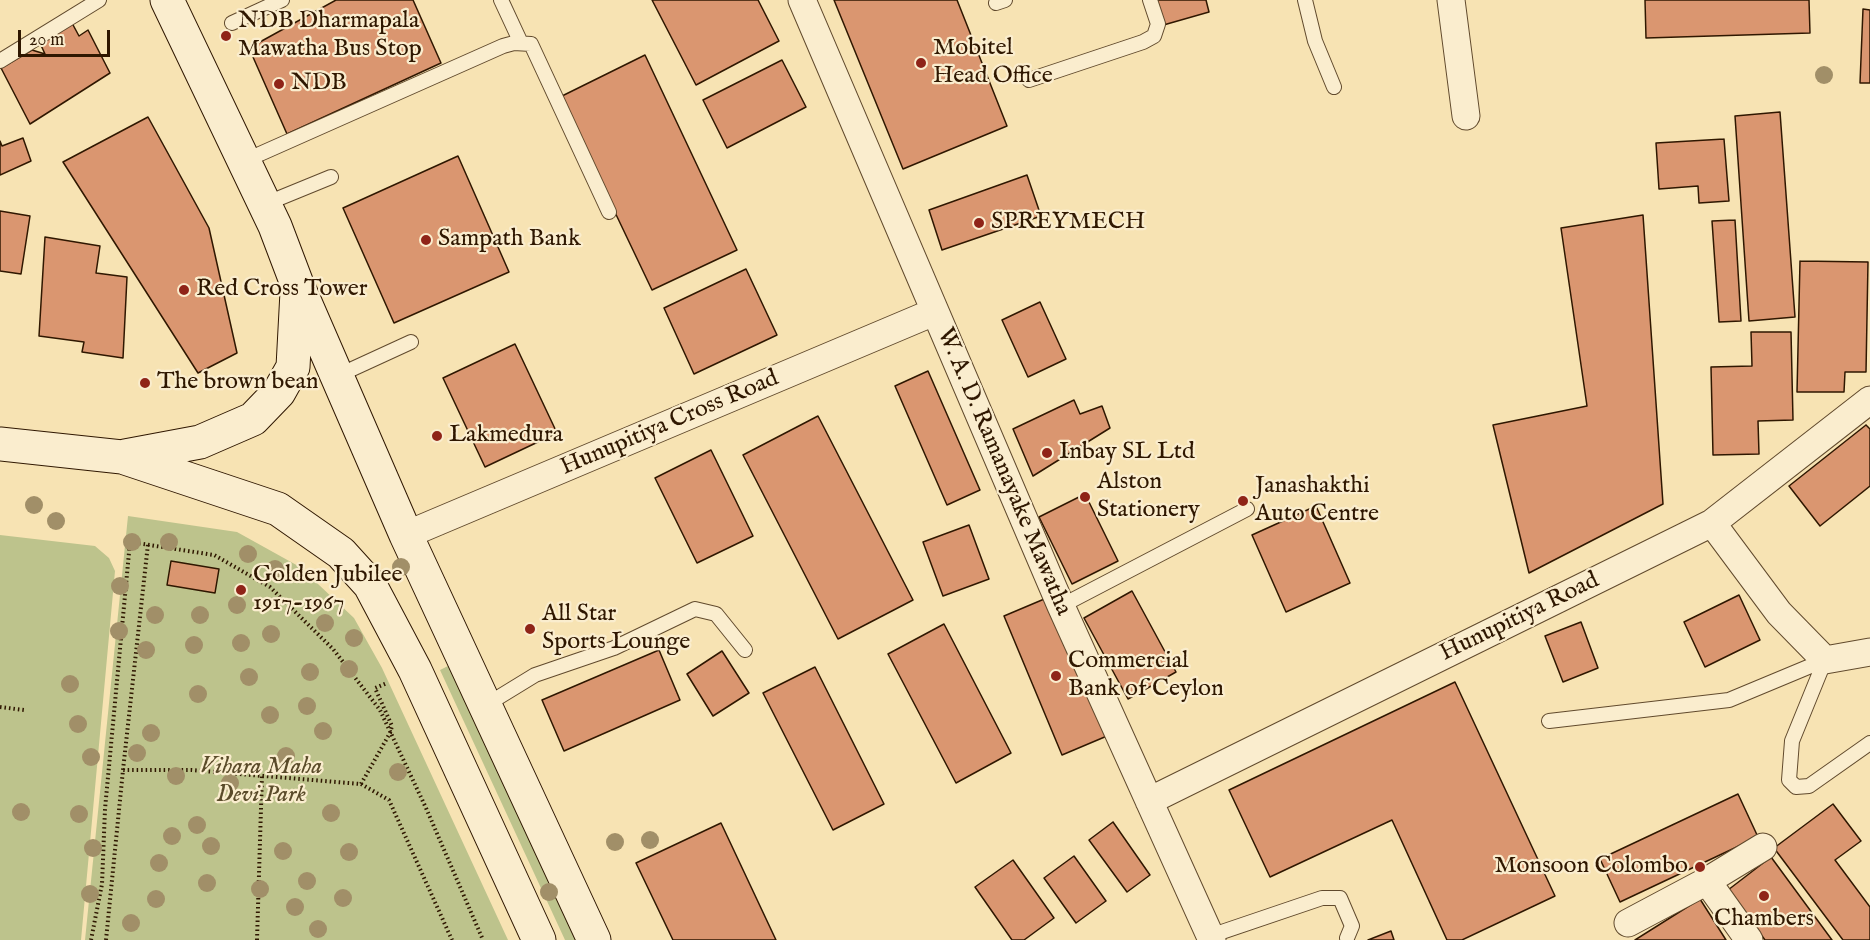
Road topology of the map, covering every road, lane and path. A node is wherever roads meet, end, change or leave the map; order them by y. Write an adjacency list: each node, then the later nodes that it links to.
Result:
1 (99, 0): 11 (lane)
2 (167, 0): 15 (main road)
3 (282, 0): 9 (lane)
4 (501, 0): 10 (lane)
5 (802, 0): 20 (street, W. A. D. Ramanayake Mawatha)
6 (1150, 0): 12 (lane)
7 (1305, 0): 13 (lane)
8 (1451, 0): 14 (street)
9 (232, 23)
10 (521, 43): 15 (lane); 18 (lane)
11 (0, 61)
12 (1029, 80)
13 (1334, 87)
14 (1467, 116)
15 (244, 161): 17 (main road)
16 (331, 177): 17 (lane)
17 (265, 204): 19 (main road)
18 (609, 212)
19 (297, 284): 22 (main road); 25 (main road)
20 (934, 312): 28 (street, Hunupitiya Cross Road); 30 (street, W. A. D. Ramanayake Mawatha)
21 (411, 342): 22 (lane)
22 (337, 376): 28 (main road)
23 (1870, 400): 27 (street, Hunupitiya Road)
24 (0, 444): 25 (main road)
25 (122, 457): 34 (main road)
26 (1247, 509): 30 (lane)
27 (1712, 523): 33 (street); 44 (street, Hunupitiya Road)
28 (406, 535): 35 (main road)
29 (148, 544): 39 (path); 41 (path); 50 (path)
30 (1061, 606): 44 (street, W. A. D. Ramanayake Mawatha)
31 (746, 650): 35 (lane)
32 (1870, 652): 33 (street)
33 (1825, 660): 38 (lane); 40 (lane)
34 (415, 670): 39 (path); 55 (main road)
35 (486, 705): 56 (main road)
36 (0, 707): 37 (path)
37 (24, 710)
38 (1549, 721)
39 (390, 733): 43 (path); 54 (path)
40 (1870, 743)
41 (123, 770): 42 (path); 51 (path)
42 (261, 775): 43 (path); 52 (path)
43 (361, 784): 53 (path)
44 (1149, 801): 48 (street, W. A. D. Ramanayake Mawatha)
45 (1763, 847): 46 (street)
46 (1707, 881): 47 (street); 57 (street)
47 (1628, 923)
48 (1211, 938): 49 (lane)
49 (1347, 938)
50 (91, 940)
51 (106, 940)
52 (257, 940)
53 (452, 940)
54 (483, 940)
55 (539, 940)
56 (594, 940)
57 (1749, 940)

